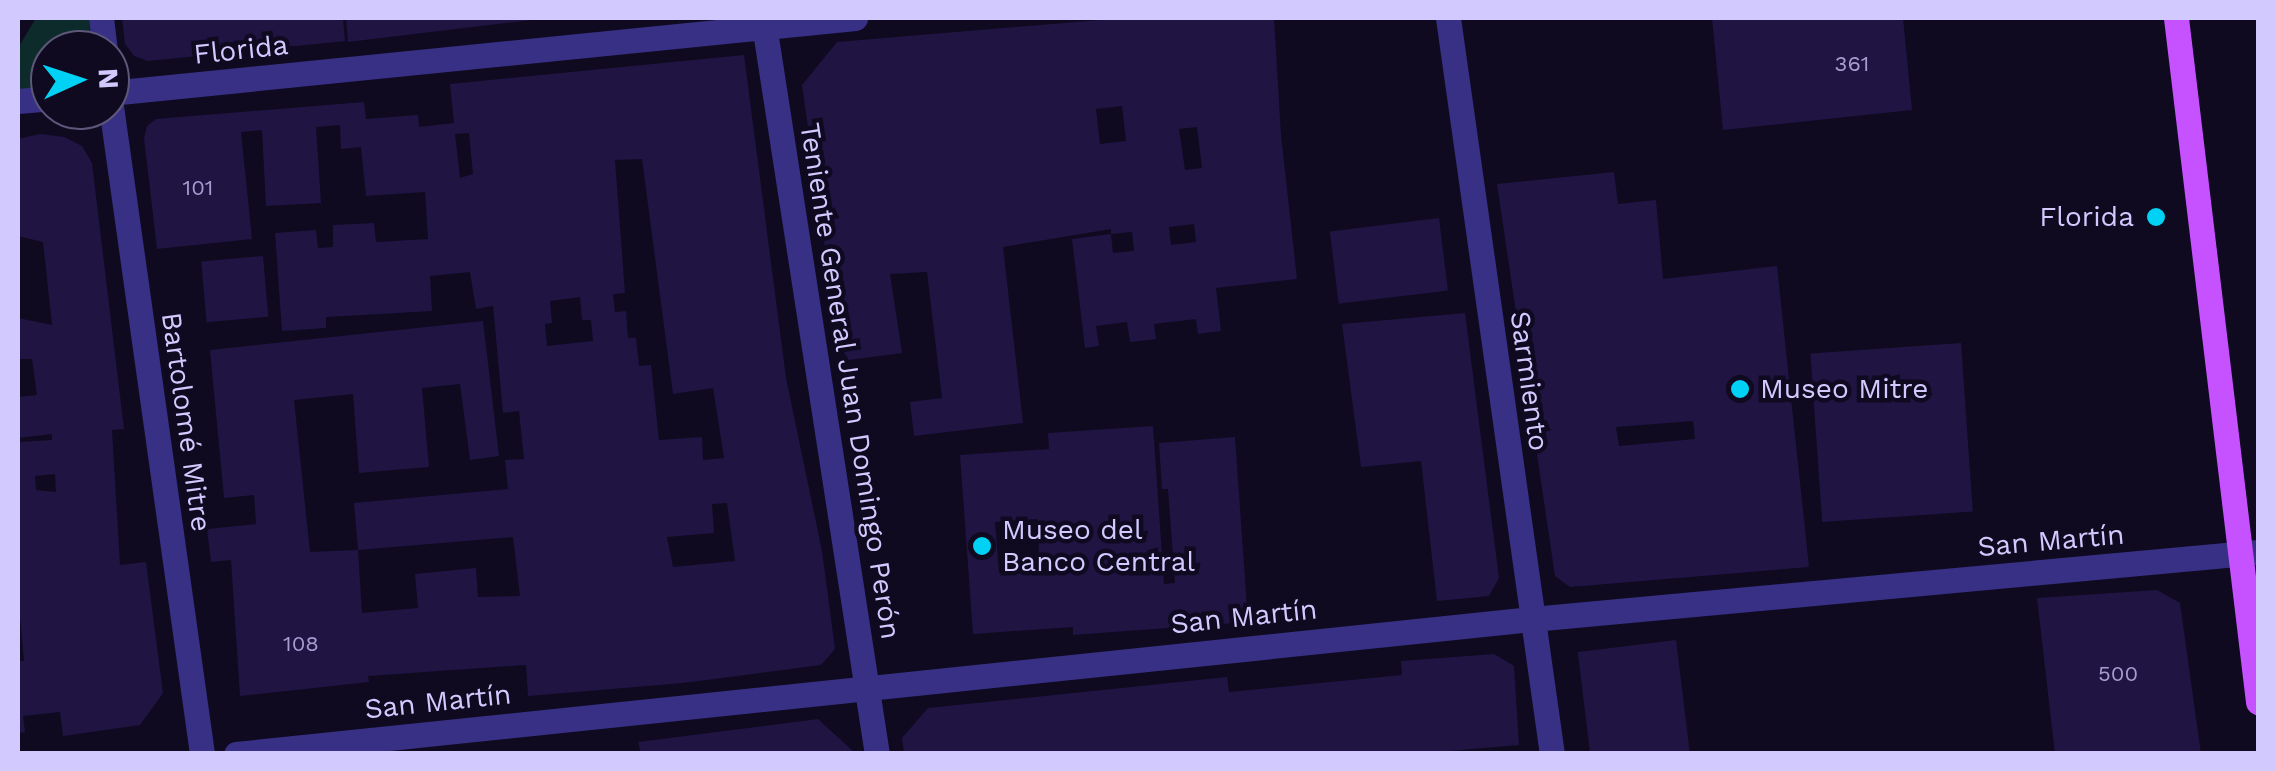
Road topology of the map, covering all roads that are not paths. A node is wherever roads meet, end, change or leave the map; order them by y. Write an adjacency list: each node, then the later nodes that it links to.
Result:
1 (855, 18): 4 (street, Florida)
2 (1448, 18): 8 (street, Sarmiento)
3 (2176, 18): 7 (main road)
4 (764, 22): 5 (street, Florida); 9 (street, Teniente General Juan Domingo Perón)
5 (130, 94)
6 (115, 130): 11 (street, Bartolomé Mitre)
7 (2250, 553): 8 (street, San Martín); 10 (main road)
8 (1532, 618): 9 (street, San Martín); 14 (street, Sarmiento)
9 (868, 685): 12 (street, San Martín); 13 (street, Teniente General Juan Domingo Perón)
10 (2258, 702)
11 (202, 754)
12 (236, 754)
13 (877, 754)
14 (1552, 754)

